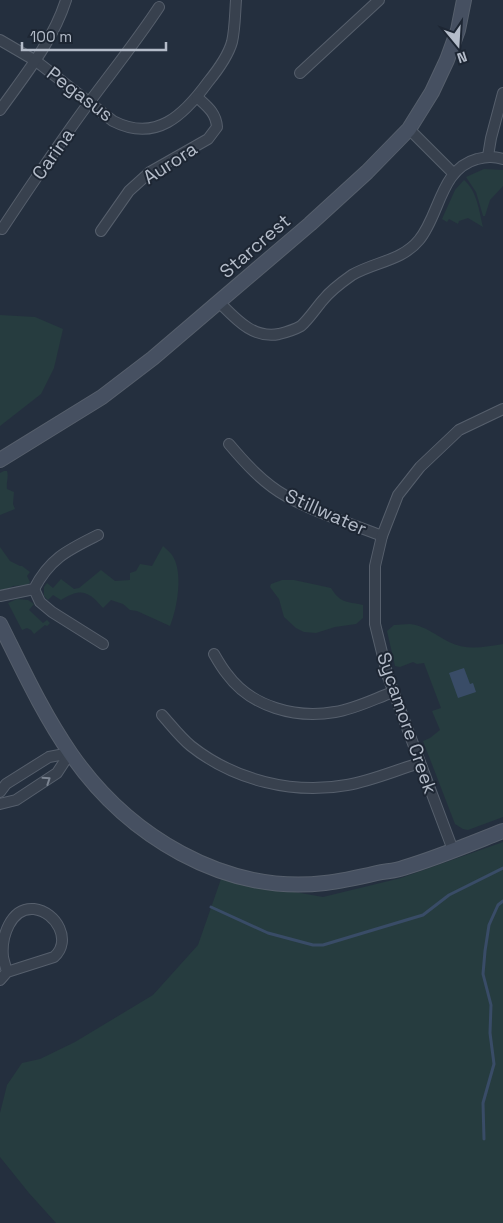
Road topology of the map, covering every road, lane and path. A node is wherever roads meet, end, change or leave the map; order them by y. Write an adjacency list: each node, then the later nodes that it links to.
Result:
1 (66, 0): 7 (street)
2 (236, 0): 10 (street, Pegasus)
3 (379, 0): 8 (street)
4 (464, 0): 13 (street, Starcrest)
5 (158, 7): 11 (street, Carina)
6 (0, 40): 7 (street, Pegasus)
7 (36, 61): 11 (street, Pegasus); 12 (street)
8 (300, 73)
9 (503, 94): 14 (street)
10 (197, 97): 11 (street, Pegasus); 18 (street, Aurora)
11 (89, 103): 17 (street, Carina)
12 (0, 110)
13 (409, 129): 16 (street); 19 (street, Starcrest)
14 (488, 156): 15 (street); 16 (street)
15 (503, 159)
16 (454, 173): 19 (street)
17 (2, 229)
18 (101, 231)
19 (219, 302): 22 (street, Starcrest)
20 (503, 409): 24 (street, Sycamore Creek)
21 (229, 444): 24 (street, Stillwater)
22 (0, 460)
23 (98, 535): 25 (street)
24 (382, 536): 30 (street, Sycamore Creek)
25 (34, 588): 26 (street); 28 (street)
26 (0, 596)
27 (0, 624): 32 (street)
28 (103, 644)
29 (214, 654): 30 (street)
30 (393, 692): 33 (street, Sycamore Creek)
31 (162, 715): 33 (street)
32 (70, 753): 34 (street); 35 (street, one-way to 32); 37 (street)
33 (420, 763): 37 (street, Sycamore Creek)
34 (0, 792)
35 (0, 804)
36 (503, 831): 37 (street)
37 (453, 850)
38 (4, 976): 38 (street)

